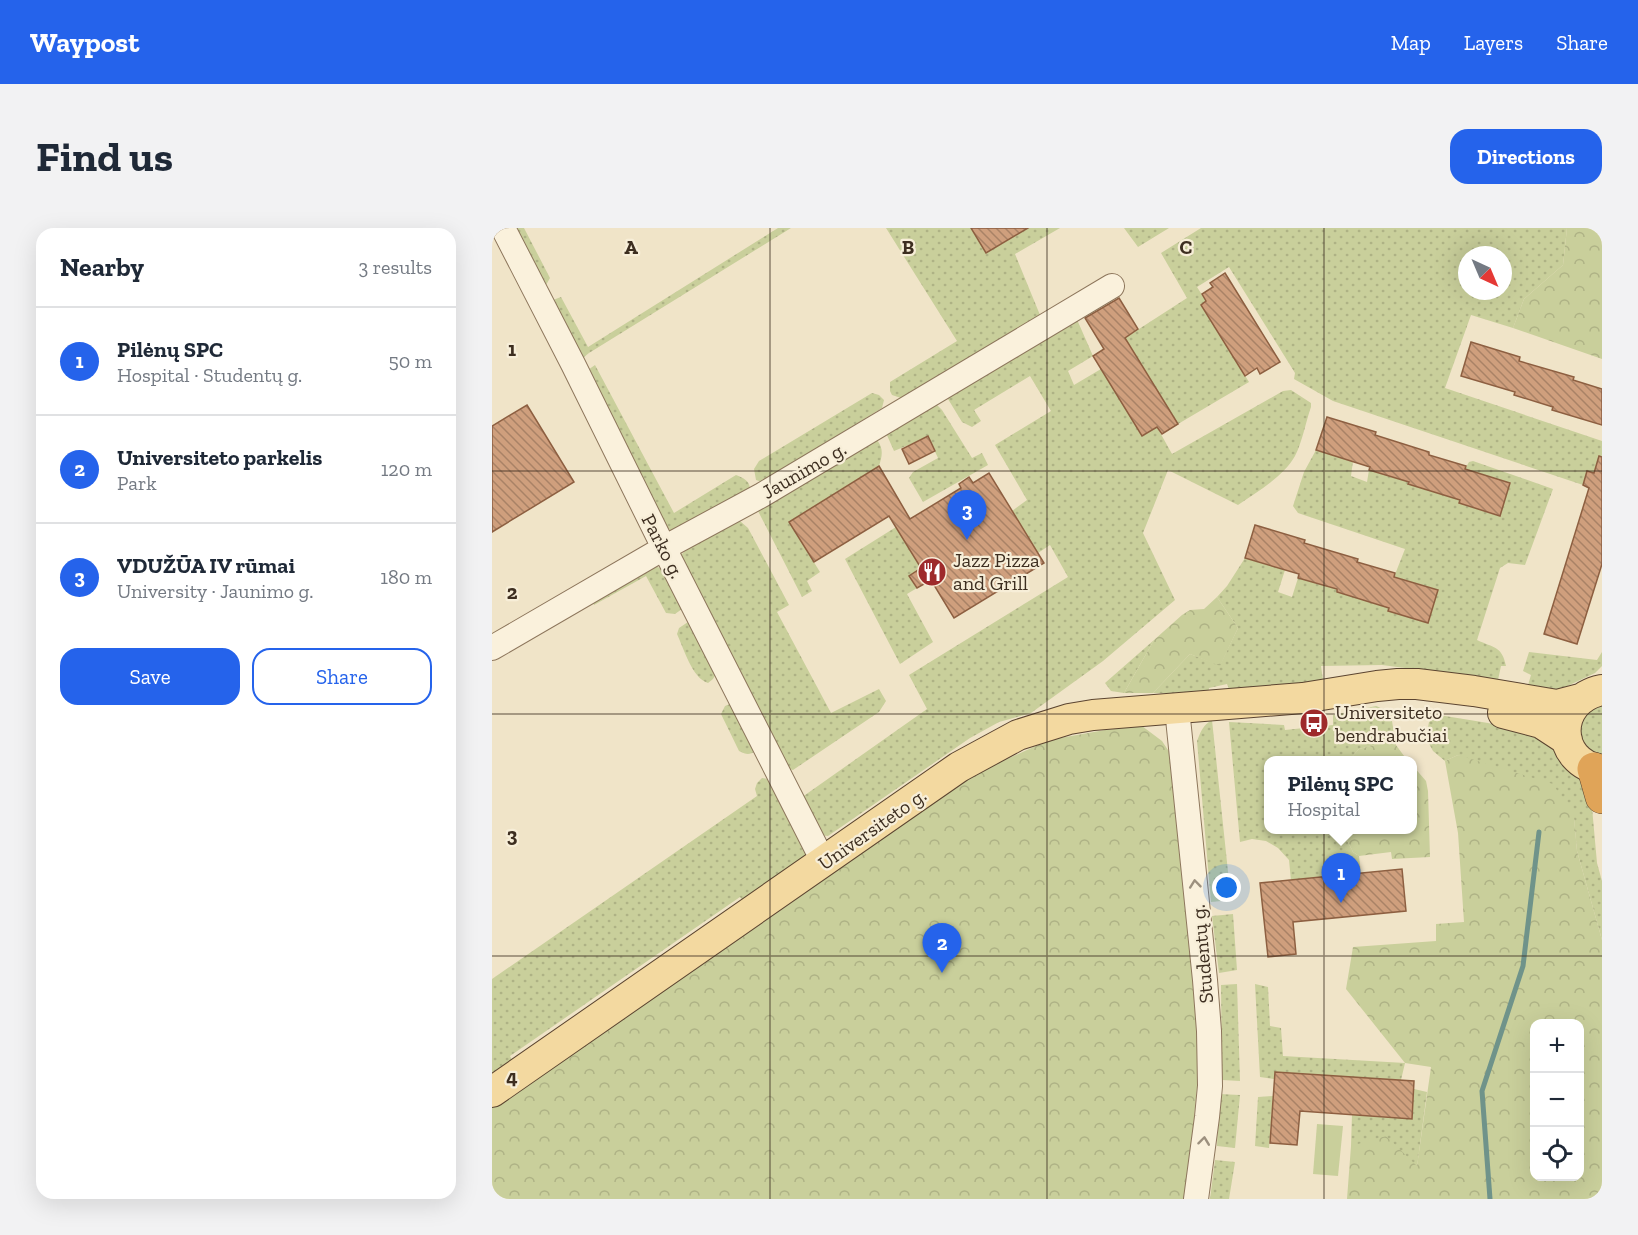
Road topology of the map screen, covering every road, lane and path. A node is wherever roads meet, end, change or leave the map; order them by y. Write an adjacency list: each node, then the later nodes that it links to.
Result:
1 (503, 228): 3 (street, Parko g.)
2 (1112, 286): 3 (street, Jaunimo g.)
3 (664, 548): 4 (street, Jaunimo g.); 10 (street, Parko g.)
4 (492, 648)
5 (1591, 695): 6 (main road, Universiteto g.); 8 (main road)
6 (1303, 698): 7 (main road, Universiteto g.); 8 (main road, Universiteto g.)
7 (1177, 709): 10 (main road, Universiteto g.); 12 (street, Studentų g., one-way to 7)
8 (1567, 740): 9 (main road)
9 (1599, 779)
10 (824, 863): 11 (main road, Universiteto g.)
11 (492, 1092)
12 (1196, 1199)

